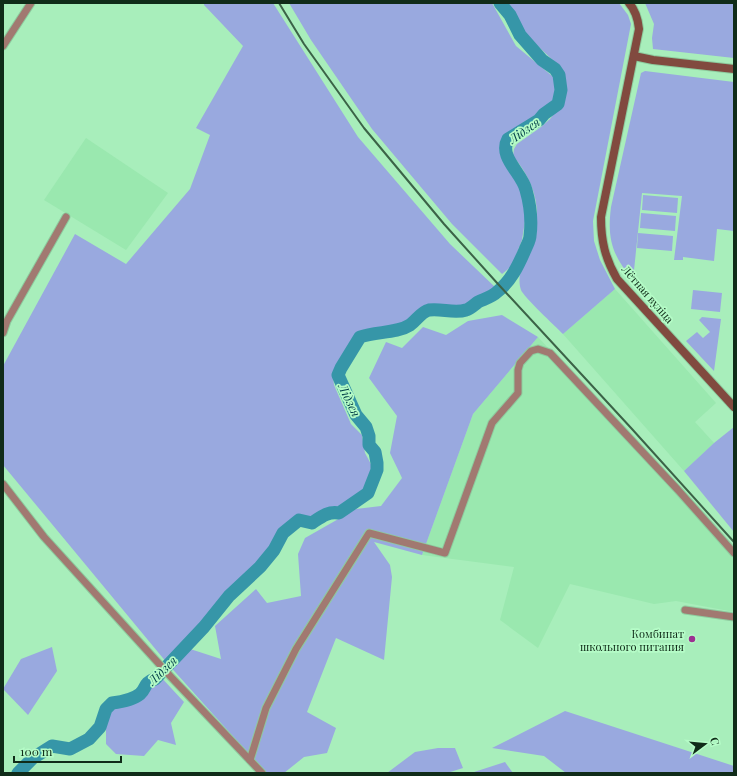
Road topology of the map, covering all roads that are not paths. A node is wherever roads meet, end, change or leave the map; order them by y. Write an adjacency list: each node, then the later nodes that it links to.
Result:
1 (31, 3): 3 (street)
2 (630, 3): 4 (street, Лётная вуліца)
3 (3, 46)
4 (634, 56): 5 (street); 8 (street, Лётная вуліца)
5 (734, 69)
6 (66, 217): 7 (street)
7 (3, 333)
8 (734, 407)
9 (3, 484): 13 (street)
10 (734, 553): 13 (street)
11 (685, 610): 12 (street)
12 (734, 617)
13 (250, 760): 14 (street)
14 (262, 773)

